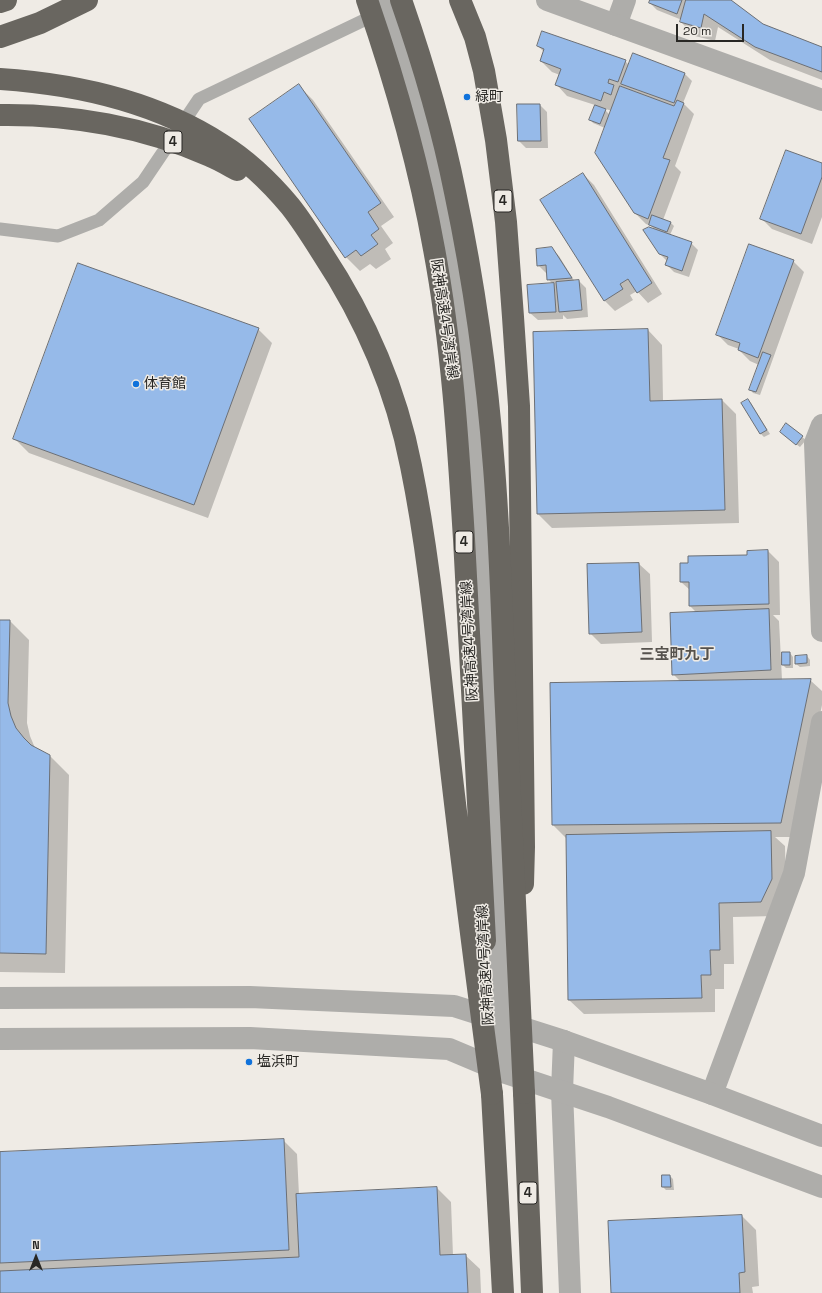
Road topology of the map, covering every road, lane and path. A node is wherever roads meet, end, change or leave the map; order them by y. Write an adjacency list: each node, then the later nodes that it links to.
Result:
1 (6, 0): 7 (highway)
2 (87, 0): 10 (highway)
3 (409, 0): 8 (street)
4 (460, 0): 20 (highway, 4, bridge)
5 (547, 0): 9 (street)
6 (625, 0): 9 (street)
7 (0, 2)
8 (382, 3): 14 (lane); 20 (highway, 4, bridge); 21 (street); 26 (highway, 阪神高速4号湾岸線 / 4, bridge)
9 (616, 25): 12 (street)
10 (0, 37)
11 (0, 79): 15 (highway, bridge)
12 (822, 100)
13 (0, 115): 15 (highway, 4, bridge)
14 (0, 229)
15 (314, 241): 26 (highway, 4, bridge)
16 (822, 425): 17 (street)
17 (822, 631)
18 (822, 722): 27 (street)
19 (0, 998): 21 (street)
20 (520, 1002): 31 (highway, 4, bridge)
21 (503, 1021): 23 (street); 24 (street)
22 (0, 1039): 24 (street)
23 (564, 1041): 25 (street); 27 (street)
24 (506, 1073): 25 (street)
25 (562, 1091): 29 (street); 32 (street)
26 (492, 1094): 30 (highway, 阪神高速4号湾岸線 / 4)
27 (712, 1094): 28 (street)
28 (822, 1136)
29 (822, 1187)
30 (503, 1293)
31 (532, 1293)
32 (570, 1293)

